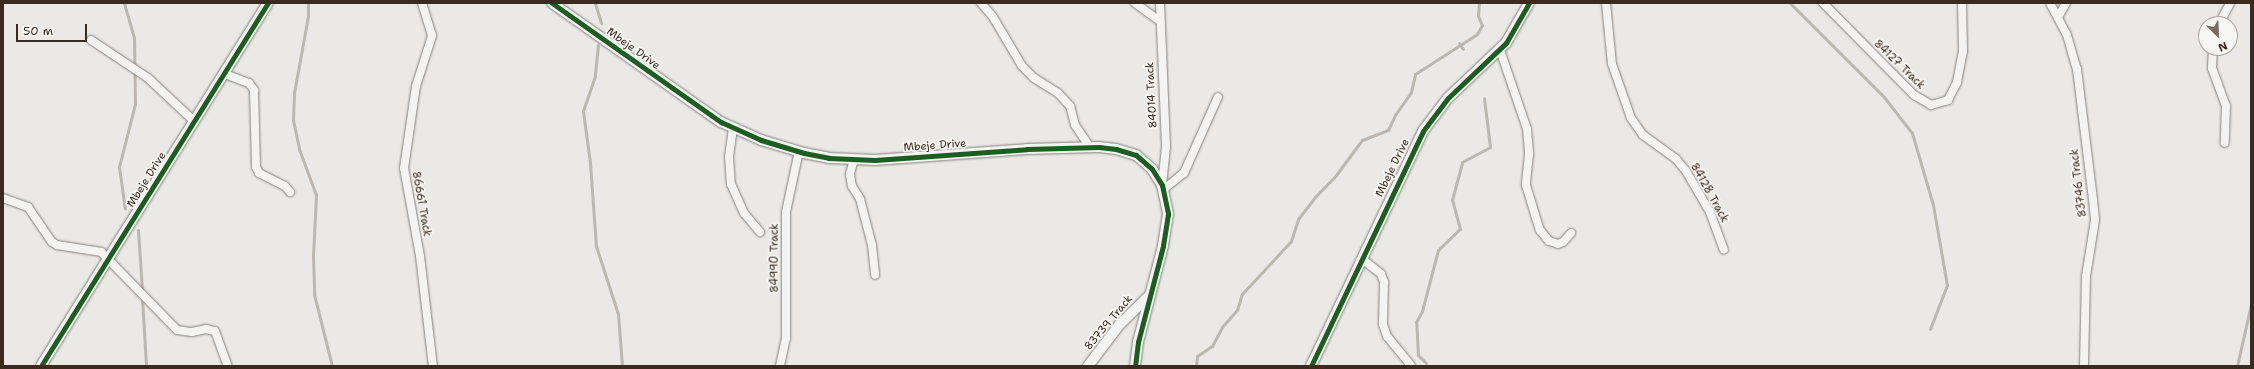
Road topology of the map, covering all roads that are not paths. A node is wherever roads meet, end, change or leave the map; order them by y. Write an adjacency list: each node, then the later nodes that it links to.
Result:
1 (268, 3): 20 (street, Mbeje Drive)
2 (422, 3): 40 (street, 86661 Track)
3 (552, 3): 23 (street, Mbeje Drive)
4 (981, 3): 25 (street)
5 (1135, 3): 16 (street)
6 (1160, 3): 16 (street, 84014 Track)
7 (1529, 3): 18 (street, Mbeje Drive)
8 (1606, 3): 33 (street, 84128 Track)
9 (1823, 3): 10 (street, 84127 Track)
10 (1962, 3)
11 (2050, 3): 15 (street, 83746 Track)
12 (2066, 3): 15 (street)
13 (2230, 3): 14 (street)
14 (2223, 16)
15 (2058, 17): 46 (street, 83746 Track)
16 (1160, 21): 28 (street, 84014 Track)
17 (91, 40): 22 (street)
18 (1500, 50): 32 (street); 35 (street, Mbeje Drive)
19 (2213, 56): 24 (street)
20 (225, 74): 22 (street, Mbeje Drive); 29 (street)
21 (1218, 97): 28 (street)
22 (195, 122): 34 (street, Mbeje Drive)
23 (734, 128): 26 (street, Mbeje Drive); 31 (street)
24 (2225, 143)
25 (1090, 147): 27 (street, Mbeje Drive); 28 (street, Mbeje Drive)
26 (799, 151): 27 (street, Mbeje Drive); 41 (street, 84990 Track)
27 (854, 160): 36 (street)
28 (1163, 187): 37 (street, Mbeje Drive)
29 (290, 192)
30 (3, 198): 34 (street)
31 (760, 232)
32 (1571, 233)
33 (1724, 250)
34 (109, 258): 38 (street, Mbeje Drive); 39 (street)
35 (1362, 259): 44 (street, Mbeje Drive); 45 (street)
36 (875, 275)
37 (1149, 296): 42 (street, 83739 Track); 43 (street, Mbeje Drive)
38 (41, 366)
39 (228, 366)
40 (433, 366)
41 (780, 366)
42 (1088, 366)
43 (1135, 366)
44 (1311, 366)
45 (1411, 366)
46 (2084, 366)

